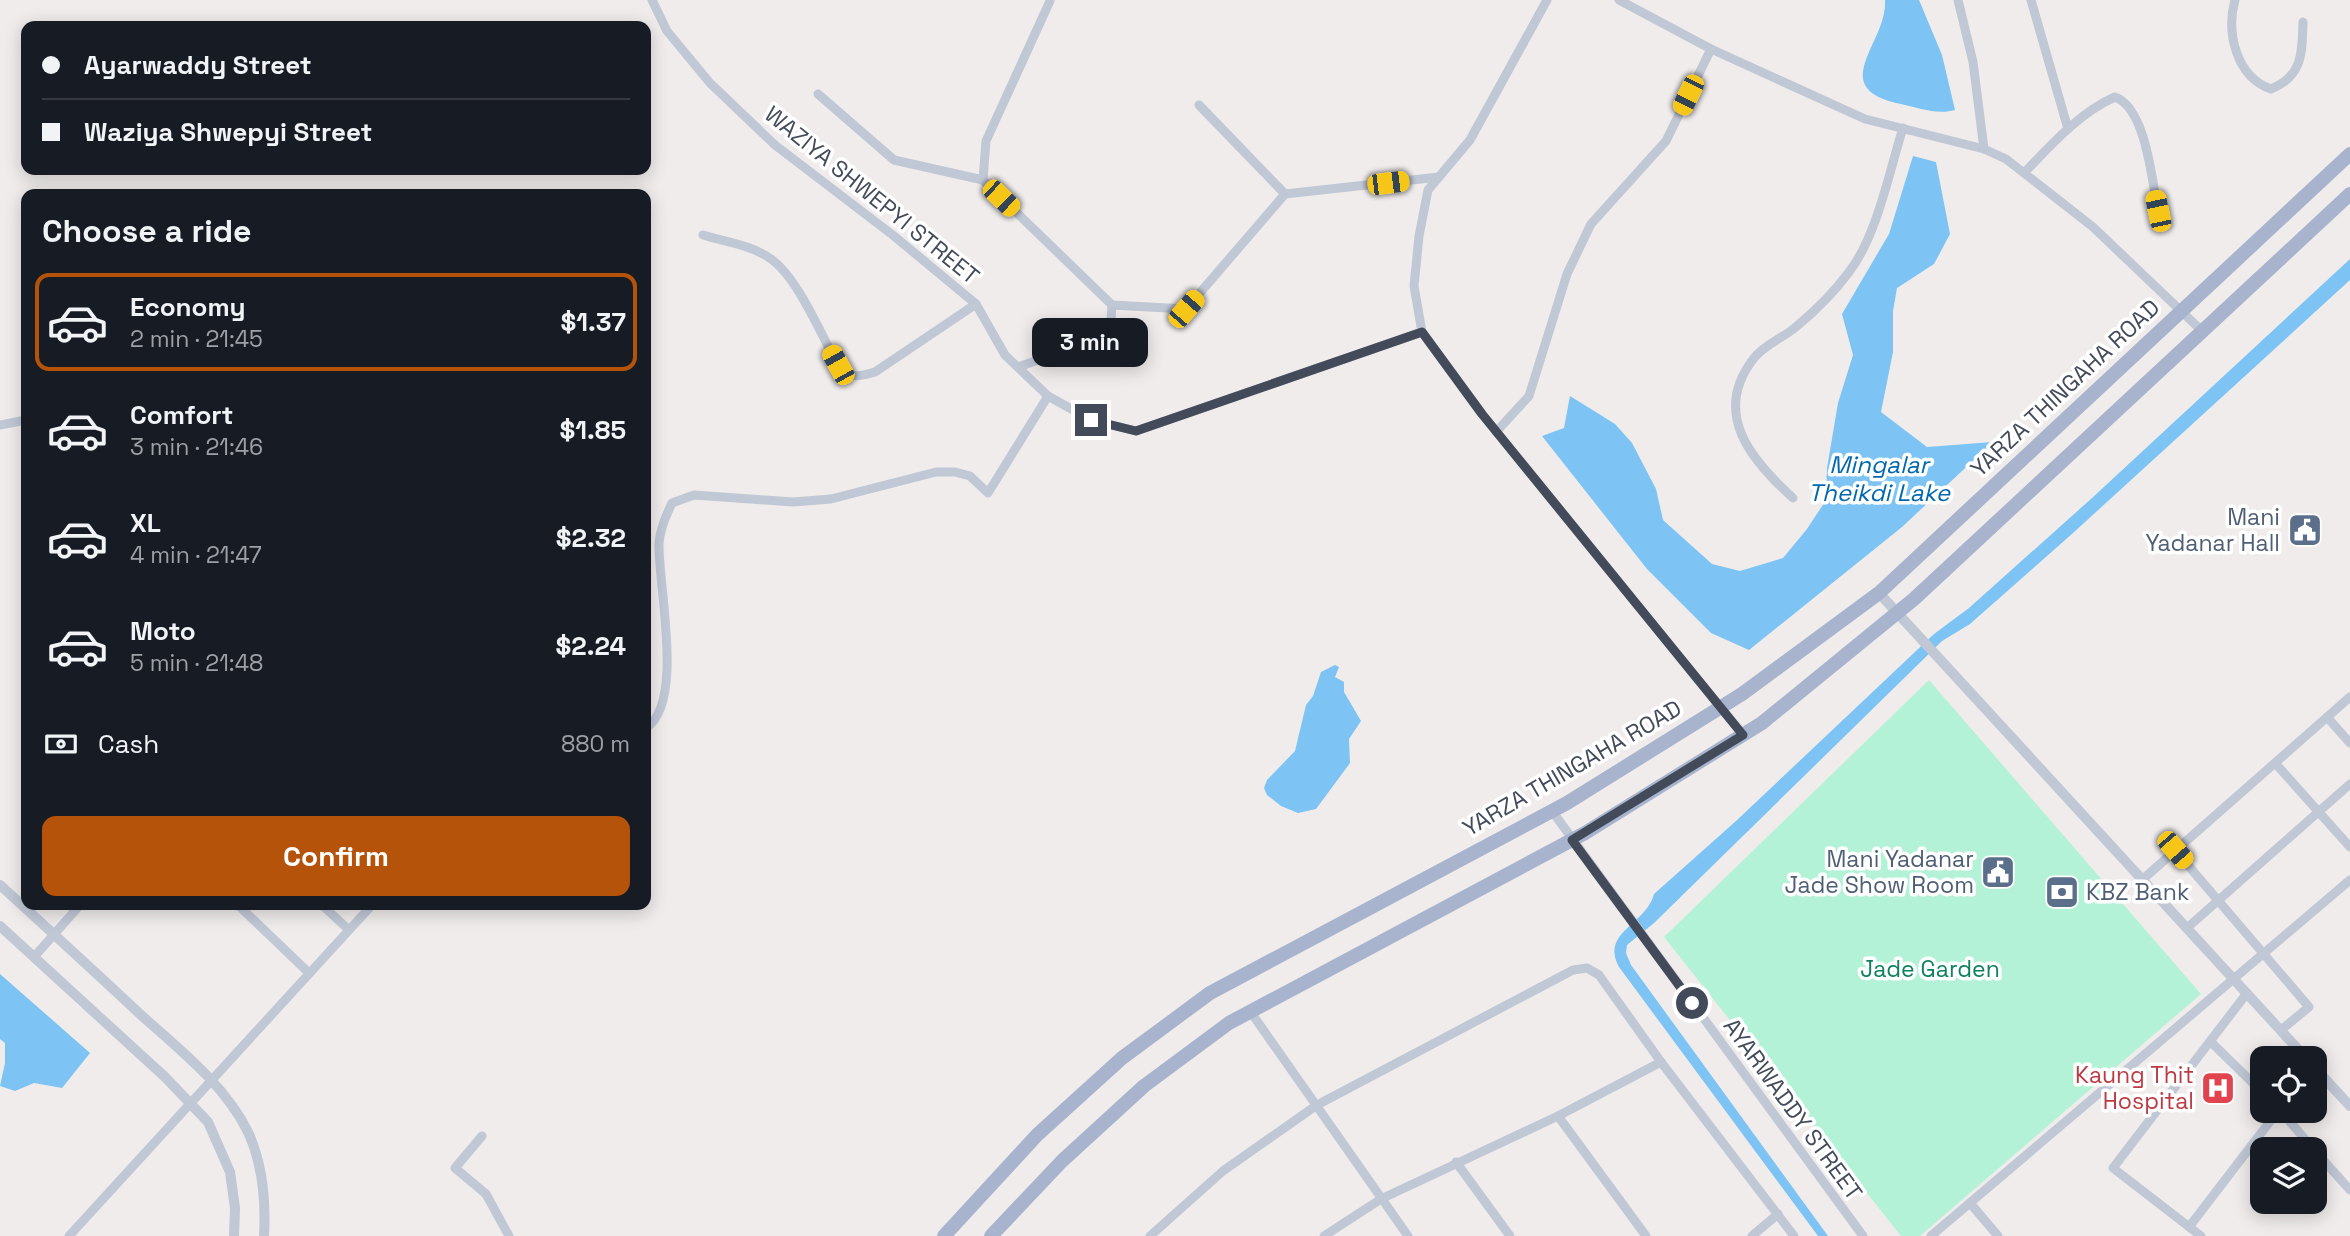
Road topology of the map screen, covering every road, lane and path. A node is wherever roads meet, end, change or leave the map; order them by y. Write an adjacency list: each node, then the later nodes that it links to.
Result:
1 (652, 0): 23 (street, WAZIYA SHWEPYI STREET)
2 (1547, 0): 17 (street)
3 (1619, 0): 9 (street)
4 (1958, 0): 14 (street)
5 (2031, 0): 13 (street)
6 (2235, 0): 8 (street)
7 (1050, 2): 18 (street)
8 (2303, 22)
9 (1711, 49): 12 (street); 32 (street)
10 (818, 94): 18 (street)
11 (1199, 105): 19 (street)
12 (1903, 128): 14 (street); 33 (street)
13 (2068, 130): 16 (street); 21 (street)
14 (1984, 149): 16 (street)
15 (2350, 154): 25 (main road, YARZA THINGAHA ROAD)
16 (2025, 172): 25 (street)
17 (1439, 177): 19 (street); 27 (street)
18 (983, 180): 24 (street)
19 (1285, 194): 24 (street)
20 (2350, 194): 26 (main road)
21 (2158, 211)
22 (703, 235): 23 (street)
23 (976, 304): 28 (street, WAZIYA SHWEPYI STREET)
24 (1112, 305): 28 (street)
25 (2183, 310): 26 (street); 34 (main road, YARZA THINGAHA ROAD)
26 (2202, 331): 35 (main road)
27 (1422, 332): 29 (street, WAZIYA SHWEPYI STREET); 32 (street)
28 (1018, 367): 29 (street, WAZIYA SHWEPYI STREET)
29 (1048, 396): 39 (street)
30 (21, 421): 31 (street)
31 (0, 425)
32 (1496, 432): 37 (street)
33 (1793, 498)
34 (1878, 593): 35 (street); 37 (main road, YARZA THINGAHA ROAD)
35 (1895, 614): 40 (main road); 49 (street)
36 (2350, 697): 38 (street)
37 (1719, 708): 40 (street); 44 (main road, YARZA THINGAHA ROAD)
38 (2327, 717): 41 (street); 42 (street)
39 (651, 722)
40 (1743, 735): 46 (main road)
41 (2350, 743)
42 (2275, 763): 45 (street); 48 (street)
43 (2350, 784): 45 (street)
44 (1552, 811): 46 (street); 95 (main road, YARZA THINGAHA ROAD)
45 (2318, 813): 47 (street); 52 (street)
46 (1572, 840): 68 (main road); 104 (street, AYARWADDY STREET)
47 (2350, 847)
48 (2175, 850): 49 (street); 52 (street)
49 (2143, 879): 60 (street)
50 (2350, 880): 63 (street)
51 (0, 885): 53 (street)
52 (2218, 900): 60 (street); 63 (street)
53 (21, 904)
54 (27, 910): 62 (street)
55 (75, 910): 62 (street)
56 (243, 910): 65 (street)
57 (327, 910): 61 (street)
58 (367, 910): 61 (street)
59 (0, 926): 64 (street)
60 (2187, 928): 66 (street)
61 (349, 930): 65 (street)
62 (53, 934): 64 (street); 73 (street)
63 (2263, 955): 66 (street); 69 (street)
64 (34, 957): 76 (street)
65 (310, 973): 73 (street)
66 (2235, 980): 67 (street); 88 (street)
67 (2247, 993): 69 (street); 70 (street)
68 (1250, 1012): 77 (street); 96 (main road)
69 (2281, 1030): 71 (street)
70 (2211, 1042): 74 (street); 90 (street)
71 (2295, 1046)
72 (1661, 1062): 77 (street); 79 (street); 89 (street)
73 (210, 1080): 76 (street); 93 (street)
74 (2250, 1080)
75 (2327, 1081): 78 (street)
76 (190, 1103): 91 (street); 92 (street)
77 (1317, 1105): 87 (street); 97 (street)
78 (2350, 1106)
79 (1558, 1116): 84 (street); 101 (street)
80 (2270, 1123): 90 (street)
81 (2290, 1123): 83 (street)
82 (482, 1136): 94 (street)
83 (2303, 1137)
84 (1456, 1162): 87 (street); 100 (street)
85 (2327, 1164): 86 (street)
86 (2350, 1190)
87 (1381, 1199): 98 (street); 99 (street)
88 (1970, 1203): 105 (street); 106 (street)
89 (1778, 1214): 102 (street); 103 (street)
90 (2189, 1227): 107 (street)
91 (69, 1236)
92 (234, 1236)
93 (264, 1236)
94 (509, 1236)
95 (944, 1236)
96 (990, 1236)
97 (1150, 1236)
98 (1324, 1236)
99 (1409, 1236)
100 (1510, 1236)
101 (1646, 1236)
102 (1752, 1236)
103 (1794, 1236)
104 (1863, 1236)
105 (1931, 1236)
106 (1998, 1236)
107 (2201, 1236)

